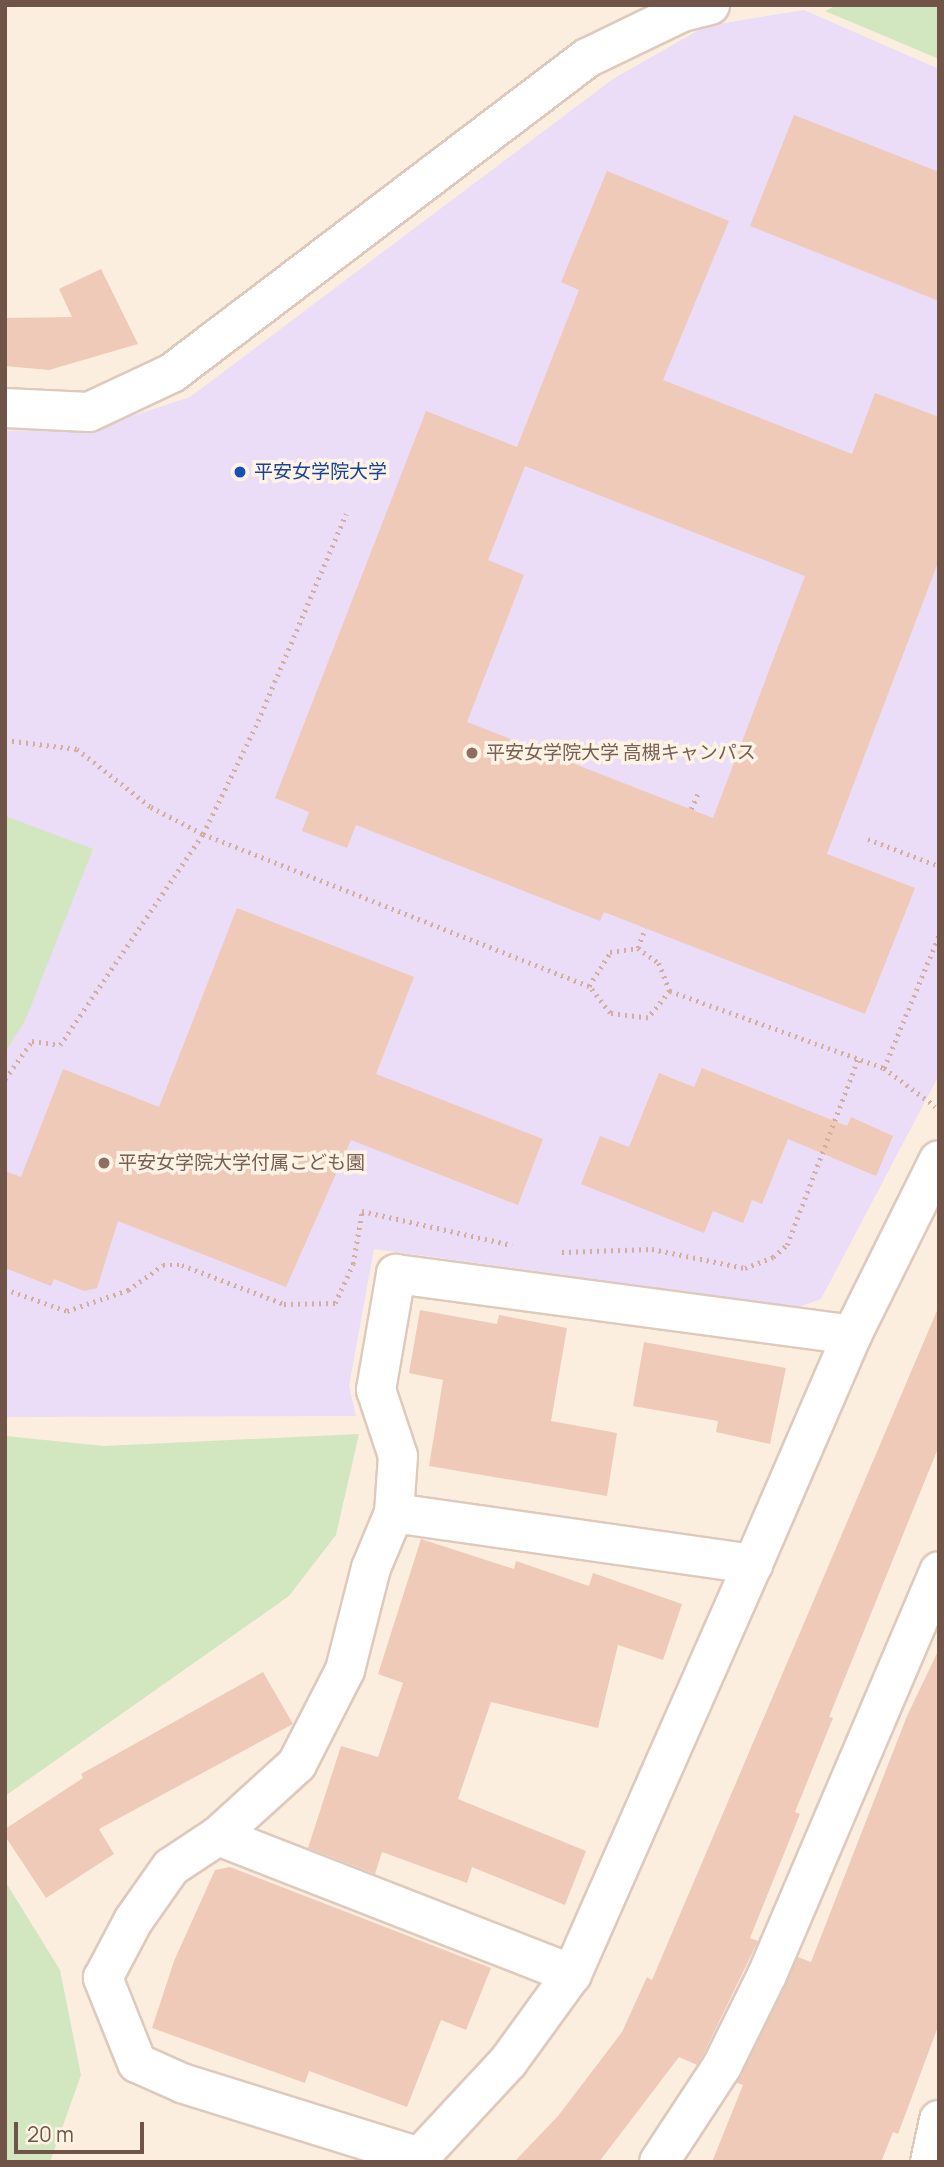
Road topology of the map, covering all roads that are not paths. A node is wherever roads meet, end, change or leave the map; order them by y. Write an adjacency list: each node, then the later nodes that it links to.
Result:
1 (710, 5): 2 (street)
2 (5, 408)
3 (939, 1160): 4 (street)
4 (852, 1335): 5 (street); 6 (street)
5 (394, 1513): 6 (street); 8 (street)
6 (753, 1564): 9 (street)
7 (939, 1571): 12 (street)
8 (218, 1836): 9 (street); 11 (street)
9 (572, 1974): 11 (street)
10 (939, 2120): 13 (street)
11 (417, 2160)
12 (659, 2162)
13 (930, 2162)

